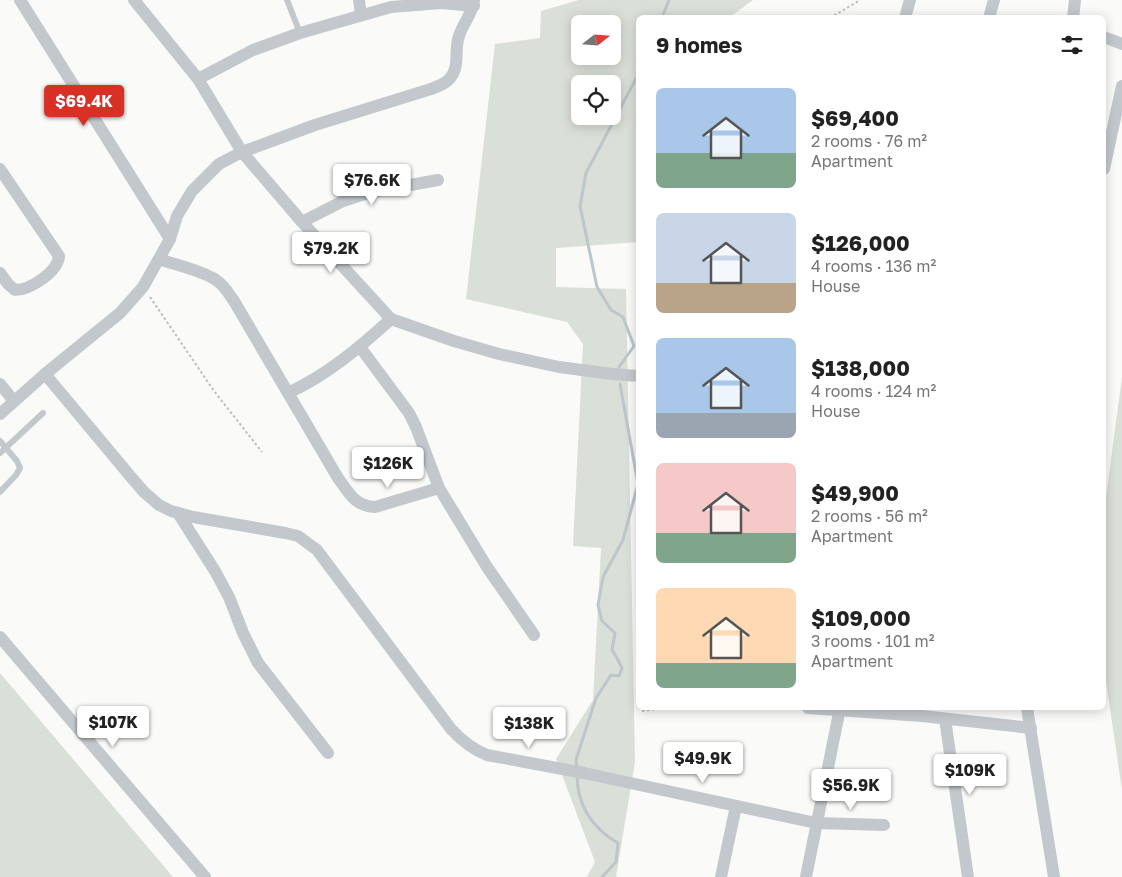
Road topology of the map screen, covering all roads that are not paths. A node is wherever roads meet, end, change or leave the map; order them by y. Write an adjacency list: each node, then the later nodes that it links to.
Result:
1 (20, 0): 23 (street)
2 (134, 0): 16 (street)
3 (287, 0): 13 (lane)
4 (359, 0): 9 (street)
5 (910, 0): 10 (street)
6 (994, 0): 11 (street)
7 (1075, 0): 12 (street)
8 (474, 3): 9 (street); 18 (street)
9 (361, 15): 13 (street)
10 (906, 15)
11 (990, 15)
12 (1073, 15)
13 (300, 33): 16 (street)
14 (1106, 38): 15 (street)
15 (1122, 44)
16 (198, 79): 18 (street)
17 (1122, 86): 19 (street)
18 (242, 152): 22 (street); 23 (street)
19 (1106, 160)
20 (0, 168): 25 (street)
21 (438, 180): 22 (street)
22 (302, 222): 26 (street)
23 (170, 239): 24 (street)
24 (158, 259): 28 (street); 31 (street)
25 (0, 273)
26 (391, 319): 27 (street); 29 (street)
27 (360, 347): 31 (street); 38 (street)
28 (45, 374): 32 (street); 40 (street)
29 (636, 376)
30 (0, 384): 32 (street)
31 (288, 393): 38 (street)
32 (14, 402): 34 (street)
33 (44, 412): 36 (lane)
34 (0, 414)
35 (0, 442): 36 (lane)
36 (6, 448): 37 (lane); 39 (lane)
37 (0, 453)
38 (439, 488): 41 (street)
39 (0, 492)
40 (178, 513): 49 (street); 50 (street)
41 (534, 635)
42 (0, 637): 53 (street)
43 (840, 710): 51 (street)
44 (867, 710): 46 (street)
45 (1028, 710): 48 (street)
46 (922, 712): 47 (street)
47 (945, 719): 48 (street); 56 (street)
48 (1031, 728): 57 (street)
49 (328, 753)
50 (736, 806): 51 (street); 54 (street)
51 (816, 823): 52 (street); 55 (street)
52 (884, 825)
53 (205, 877)
54 (721, 877)
55 (806, 877)
56 (968, 877)
57 (1054, 877)

